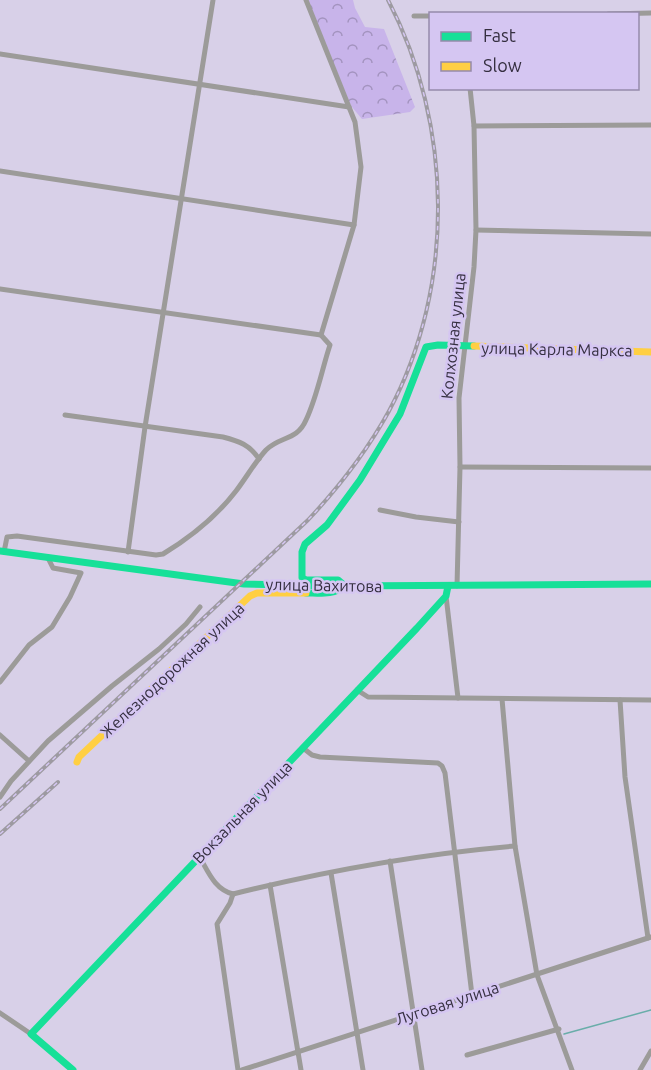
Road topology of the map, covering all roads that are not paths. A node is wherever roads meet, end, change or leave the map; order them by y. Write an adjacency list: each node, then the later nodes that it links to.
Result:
1 (213, 0): 6 (street)
2 (306, 0): 8 (street)
3 (414, 16): 4 (street)
4 (429, 16)
5 (0, 54): 6 (street)
6 (200, 85): 8 (street); 12 (street)
7 (470, 90): 10 (street, Колхозная улица)
8 (349, 107): 13 (street)
9 (651, 125): 10 (street)
10 (474, 126): 14 (street, Колхозная улица)
11 (0, 171): 12 (street)
12 (181, 198): 13 (street); 17 (street)
13 (354, 225): 18 (street)
14 (476, 230): 15 (street); 19 (street, Колхозная улица)
15 (651, 234)
16 (0, 289): 17 (street)
17 (164, 313): 18 (street); 22 (street)
18 (321, 335): 23 (street)
19 (463, 347): 20 (street, улица Карла Маркса); 24 (street, Колхозная улица); 32 (street, улица Карла Маркса)
20 (651, 352)
21 (65, 415): 22 (street)
22 (145, 427): 23 (street); 29 (street)
23 (260, 459): 29 (street)
24 (460, 468): 25 (street); 27 (street, Колхозная улица)
25 (651, 468)
26 (380, 510): 27 (street)
27 (459, 522): 34 (street, Колхозная улица)
28 (2, 551): 29 (street); 30 (street, улица Вахитова)
29 (128, 552)
30 (48, 558): 32 (street, улица Вахитова); 37 (street)
31 (651, 584): 34 (street, улица Вахитова)
32 (345, 586): 33 (street, улица Вахитова); 46 (street, Железнодорожная улица)
33 (448, 586): 34 (street, улица Вахитова); 35 (street)
34 (457, 586)
35 (446, 596): 38 (street, Вокзальная улица); 39 (street)
36 (200, 607): 45 (street)
37 (0, 681)
38 (357, 690): 39 (street); 44 (street, Вокзальная улица)
39 (458, 698): 40 (street)
40 (502, 699): 41 (street); 48 (street)
41 (620, 700): 42 (street); 55 (street)
42 (651, 700)
43 (0, 735): 45 (street)
44 (303, 748): 49 (street); 50 (street, Вокзальная улица)
45 (29, 761): 47 (street)
46 (77, 762)
47 (0, 797)
48 (515, 846): 49 (street); 56 (street)
49 (454, 851): 51 (street); 57 (street)
50 (199, 856): 54 (street); 62 (street, Вокзальная улица)
51 (390, 861): 52 (street); 59 (street)
52 (331, 873): 53 (street); 61 (street)
53 (270, 885): 54 (street); 64 (street)
54 (232, 894): 67 (street)
55 (649, 937): 56 (street, Луговая улица)
56 (537, 975): 57 (street, Луговая улица); 60 (street)
57 (472, 995): 59 (street, Луговая улица)
58 (0, 1013): 62 (street)
59 (412, 1014): 61 (street, Луговая улица); 70 (street)
60 (559, 1029): 65 (street); 71 (street)
61 (358, 1032): 64 (street, Луговая улица); 69 (street)
62 (31, 1034): 66 (street)
63 (651, 1051): 72 (street)
64 (298, 1052): 67 (street, Луговая улица); 68 (street)
65 (468, 1055)
66 (73, 1070)
67 (240, 1070)
68 (301, 1070)
69 (363, 1070)
70 (422, 1070)
71 (572, 1070)
72 (640, 1070)

